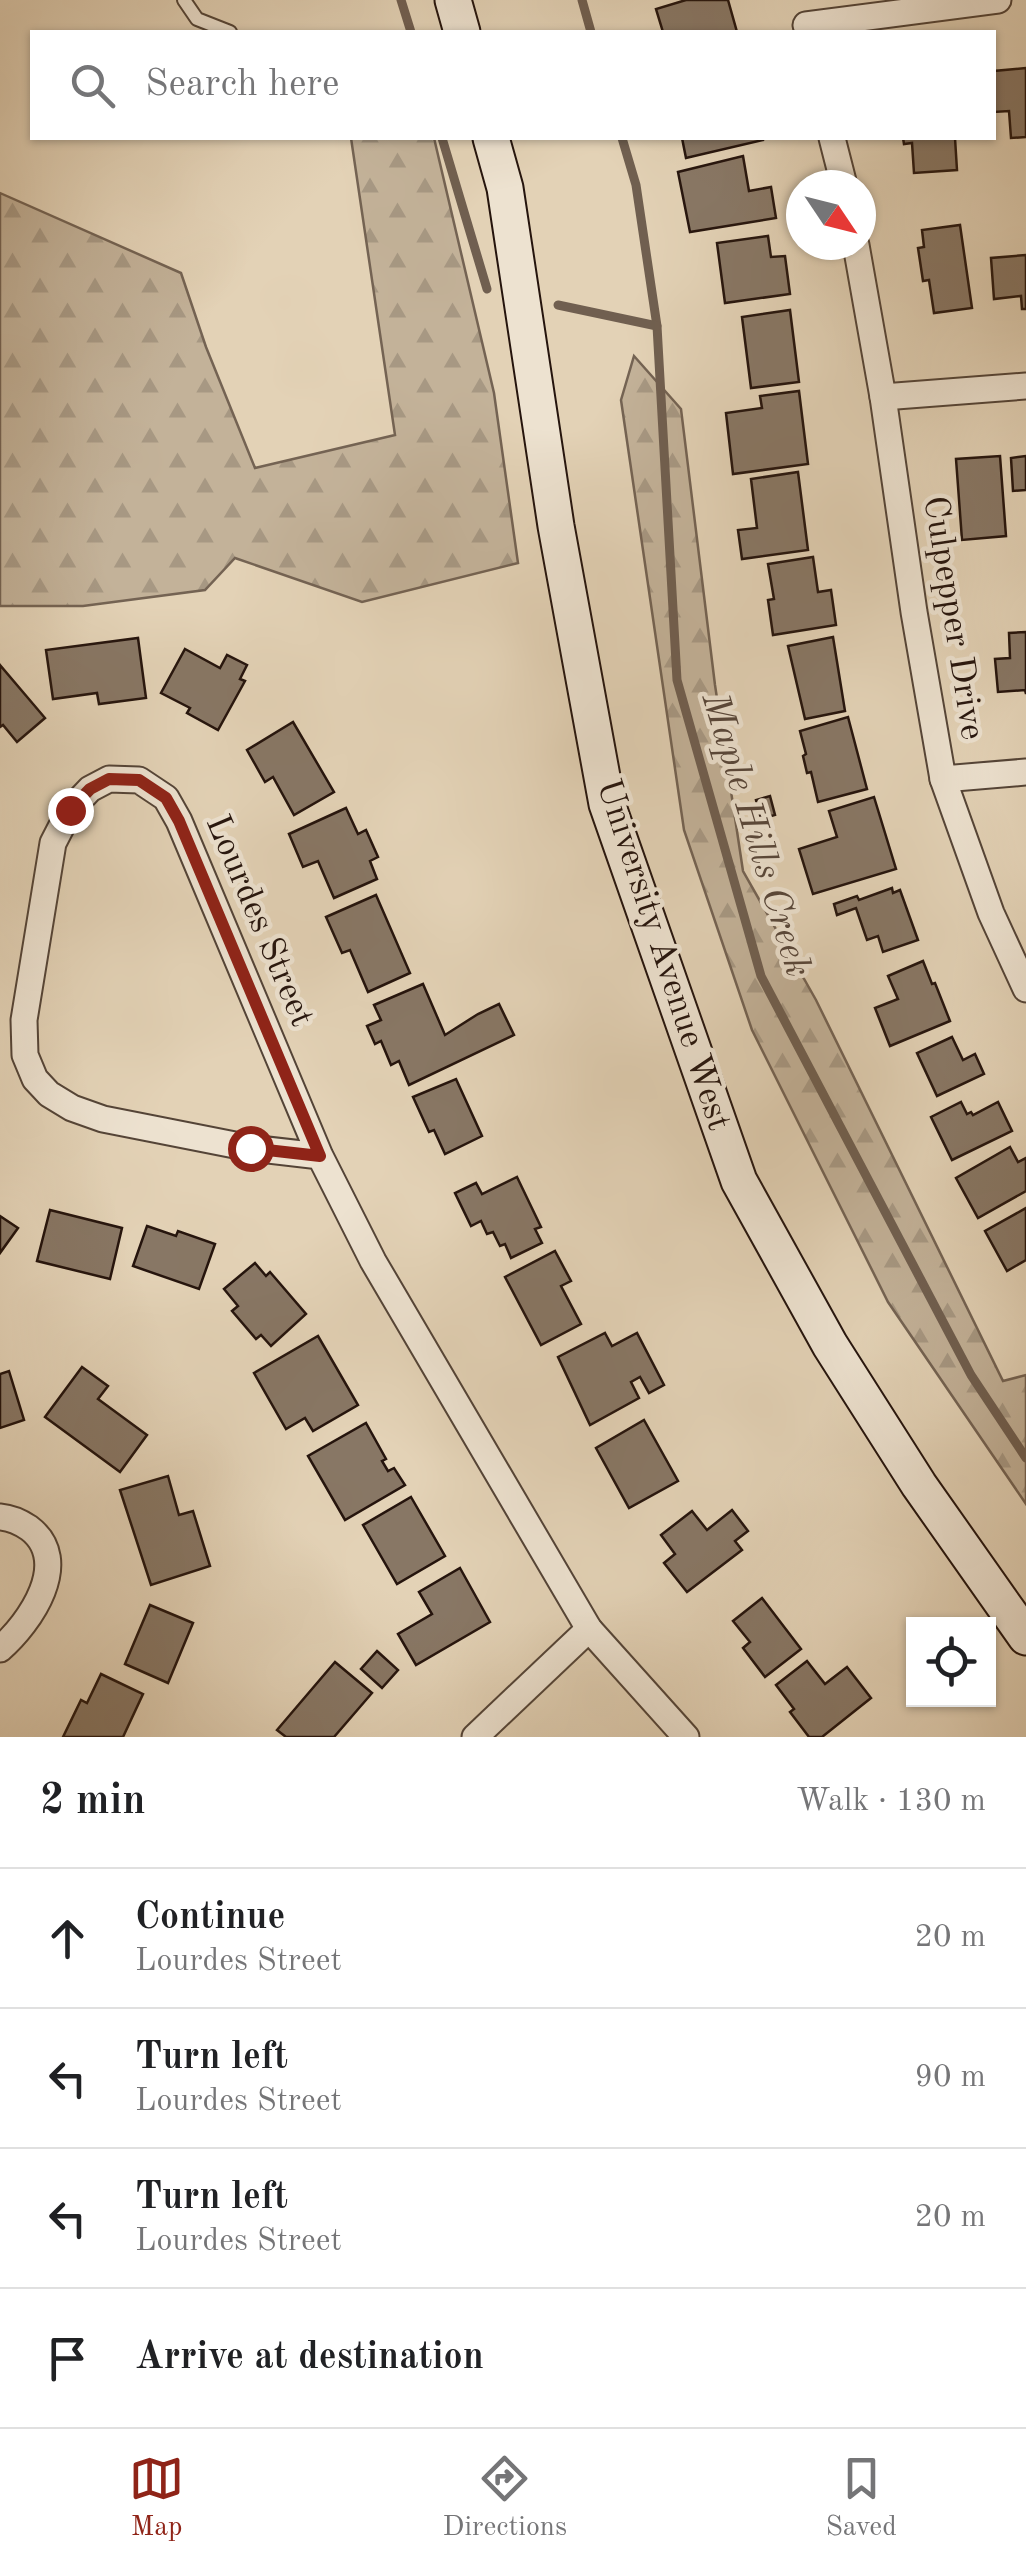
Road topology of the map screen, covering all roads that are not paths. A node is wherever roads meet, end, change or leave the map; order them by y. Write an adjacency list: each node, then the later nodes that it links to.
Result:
1 (184, 0): 6 (lane)
2 (453, 0): 7 (main road)
3 (797, 0): 5 (street)
4 (998, 0): 5 (street)
5 (807, 29)
6 (225, 30)
7 (461, 30)
8 (492, 140): 20 (main road, University Avenue West)
9 (833, 140): 10 (street)
10 (840, 170)
11 (859, 260): 13 (street, Culpepper Drive)
12 (1026, 386): 13 (street)
13 (884, 397): 15 (street, Culpepper Drive)
14 (1026, 772): 15 (street)
15 (943, 779): 16 (street, Culpepper Drive)
16 (1026, 989)
17 (320, 1156): 17 (street, Lourdes Street); 19 (street, Lourdes Street)
18 (0, 1518): 21 (street)
19 (590, 1629): 22 (street); 23 (street, Lourdes Street)
20 (1026, 1637)
21 (0, 1648)
22 (475, 1737)
23 (686, 1737)

